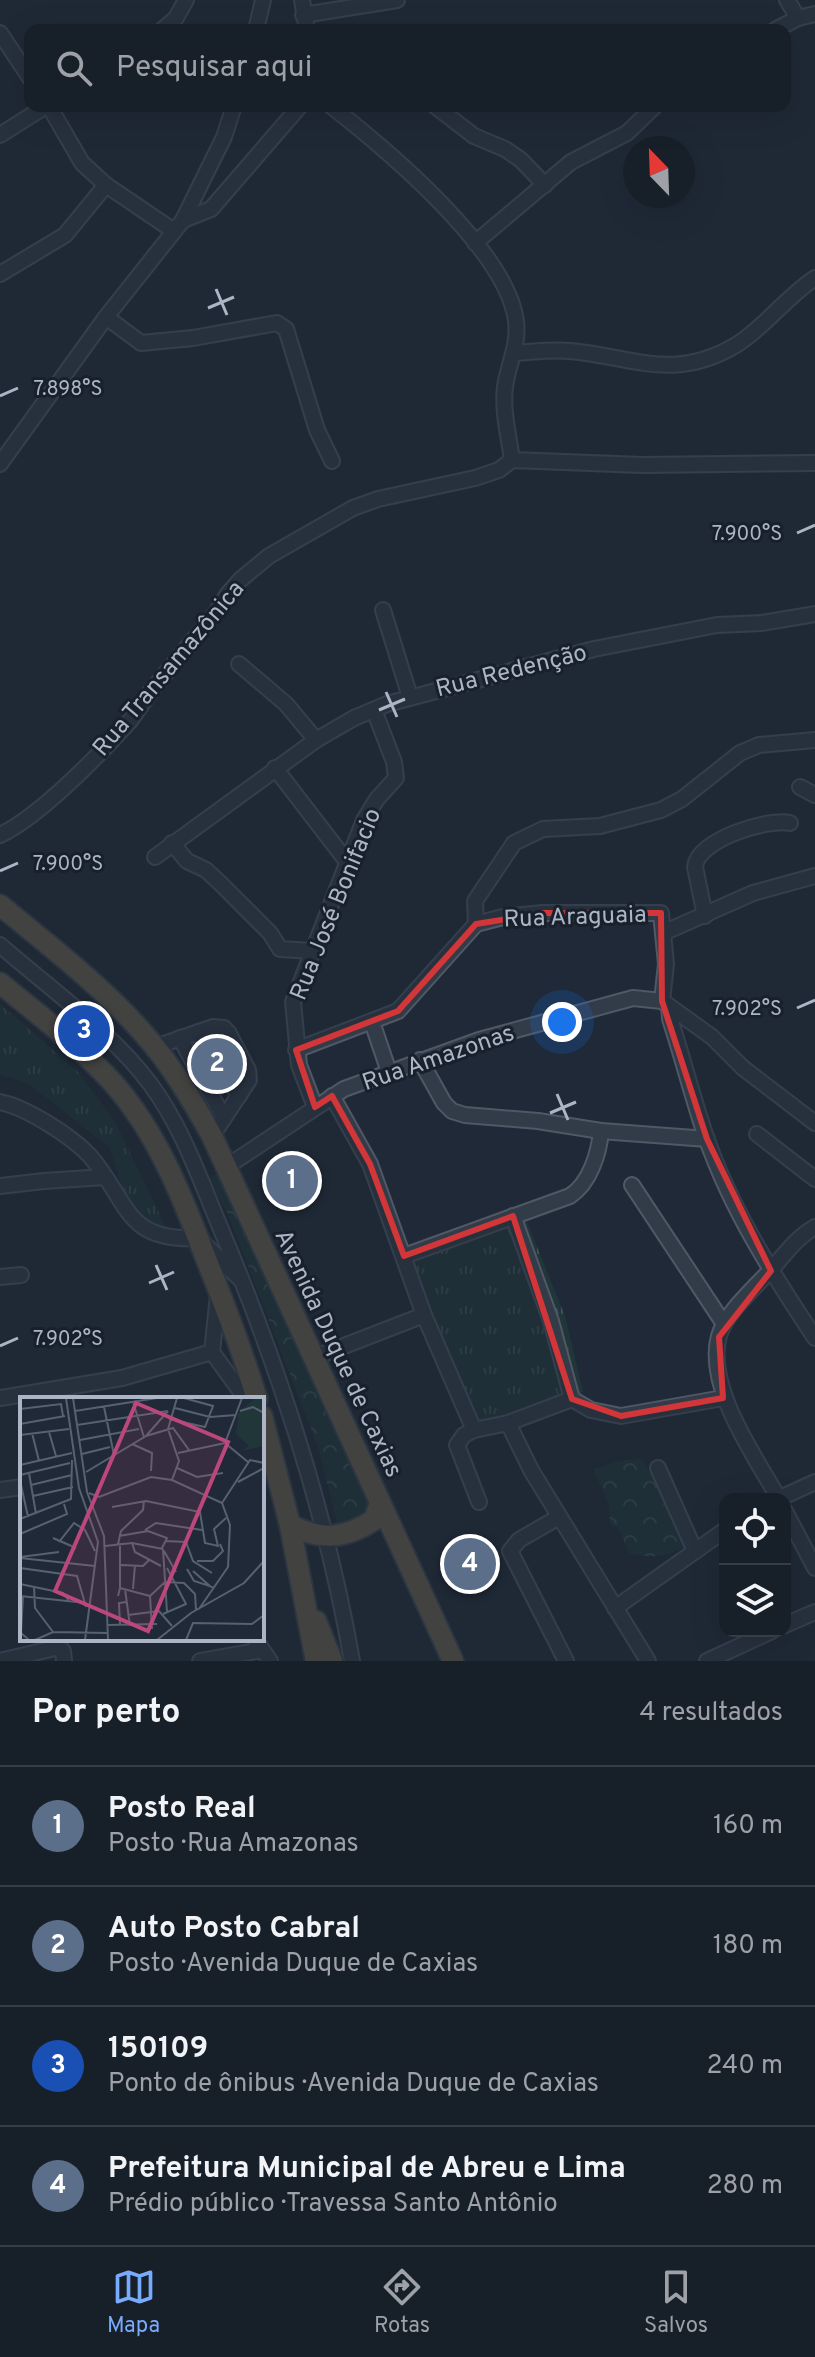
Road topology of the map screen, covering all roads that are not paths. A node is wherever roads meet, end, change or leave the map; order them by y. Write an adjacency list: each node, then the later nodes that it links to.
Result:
1 (186, 0): 8 (street)
2 (263, 0): 9 (street)
3 (397, 0): 6 (street)
4 (787, 0): 7 (street)
5 (815, 14): 7 (street)
6 (304, 15)
7 (798, 18): 10 (street)
8 (169, 24)
9 (257, 24)
10 (786, 24)
11 (0, 33): 12 (street)
12 (24, 69)
13 (37, 112): 20 (street)
14 (51, 112): 21 (street)
15 (232, 112): 23 (street)
16 (295, 112): 23 (street)
17 (338, 112): 24 (street)
18 (443, 112): 22 (street)
19 (649, 112): 22 (street)
20 (0, 135)
21 (106, 185): 23 (street); 25 (street)
22 (545, 185): 24 (street)
23 (179, 225): 27 (street)
24 (475, 243): 28 (street)
25 (0, 274)
26 (815, 278): 28 (street)
27 (106, 317): 29 (street); 31 (street)
28 (515, 353): 30 (street)
29 (2, 457)
30 (512, 460): 32 (street, Rua Transamazônica); 44 (street, Rua Transamazônica)
31 (332, 461)
32 (815, 463)
33 (383, 610): 36 (street)
34 (815, 614): 36 (street, Rua Redenção)
35 (239, 664): 38 (street)
36 (410, 697): 37 (street, Rua Redenção)
37 (374, 710): 38 (street, Rua Redenção); 47 (street, Rua José Bonifacio)
38 (316, 740): 40 (street, Rua Redenção)
39 (815, 740): 51 (street)
40 (275, 768): 45 (street, Rua Redenção); 47 (street)
41 (800, 787): 42 (street)
42 (815, 795)
43 (790, 823): 50 (street)
44 (0, 835)
45 (172, 843): 46 (street, Rua Redenção); 54 (street)
46 (155, 857)
47 (348, 863): 54 (street, Rua José Bonifacio)
48 (815, 876): 50 (street)
49 (0, 905): 60 (highway, Avenida Duque de Caxias)
50 (705, 912): 52 (street)
51 (476, 924): 52 (street, Rua Araguaia); 57 (street, Rua Araguaia)
52 (663, 933): 56 (street)
53 (0, 945): 86 (street)
54 (313, 951): 61 (street, Rua José Bonifacio)
55 (0, 983): 81 (highway)
56 (665, 1004): 62 (street, Rua Amazonas); 69 (street); 73 (street)
57 (372, 1022): 61 (street, Rua Araguaia); 63 (street)
58 (198, 1032): 59 (street); 64 (street); 64 (street)
59 (180, 1038): 60 (street); 68 (street)
60 (155, 1047): 72 (highway, Avenida Duque de Caxias)
61 (296, 1050): 67 (street, Rua José Bonifacio)
62 (420, 1060): 63 (street, Rua Amazonas); 70 (street)
63 (389, 1072): 65 (street, Rua Amazonas)
64 (239, 1096): 68 (street)
65 (332, 1096): 67 (street, Rua Amazonas); 82 (street)
66 (0, 1102): 75 (street)
67 (315, 1107): 74 (street, Rua Amazonas)
68 (224, 1118): 72 (street)
69 (815, 1123)
70 (601, 1131): 73 (street); 79 (street)
71 (757, 1134): 76 (street)
72 (212, 1136): 74 (highway, Avenida Duque de Caxias)
73 (707, 1139): 83 (street)
74 (226, 1167): 92 (highway, Avenida Duque de Caxias)
75 (105, 1177): 78 (street); 81 (street)
76 (815, 1179)
77 (632, 1185): 89 (street)
78 (0, 1186)
79 (513, 1216): 82 (street); 97 (street)
80 (815, 1227): 83 (street)
81 (198, 1238): 86 (street); 87 (highway)
82 (404, 1256): 88 (street)
83 (771, 1271): 89 (street); 90 (street)
84 (21, 1275): 85 (street)
85 (0, 1277)
86 (244, 1284): 113 (street)
87 (219, 1290): 91 (street); 94 (highway)
88 (424, 1315): 92 (street); 100 (street)
89 (724, 1324): 96 (street)
90 (815, 1338)
91 (212, 1352): 93 (street); 95 (street)
92 (313, 1358): 108 (highway, Avenida Duque de Caxias)
93 (245, 1397)
94 (256, 1397)
95 (0, 1398)
96 (723, 1398): 97 (street); 105 (street)
97 (572, 1399): 98 (street)
98 (508, 1423): 100 (street); 109 (street)
99 (264, 1424): 111 (highway)
100 (474, 1430): 107 (street)
101 (658, 1468): 114 (street)
102 (815, 1482): 106 (street)
103 (20, 1487): 104 (street)
104 (0, 1490)
105 (775, 1493)
106 (791, 1493)
107 (479, 1502)
108 (380, 1503): 113 (highway); 129 (highway, Avenida Duque de Caxias)
109 (559, 1517): 116 (street); 130 (street)
110 (791, 1522): 115 (street)
111 (290, 1525): 113 (highway); 117 (highway)
112 (719, 1534): 114 (street)
113 (327, 1536): 128 (street)
114 (695, 1551): 116 (street)
115 (815, 1568)
116 (615, 1608): 131 (street)
117 (308, 1612): 126 (highway); 127 (highway)
118 (815, 1612): 119 (street)
119 (791, 1622)
120 (763, 1637): 122 (street)
121 (262, 1650): 125 (street)
122 (735, 1655): 132 (street)
123 (0, 1661): 124 (street)
124 (64, 1661)
125 (200, 1661)
126 (316, 1661)
127 (332, 1661)
128 (352, 1661)
129 (453, 1661)
130 (566, 1661)
131 (648, 1661)
132 (707, 1661)

